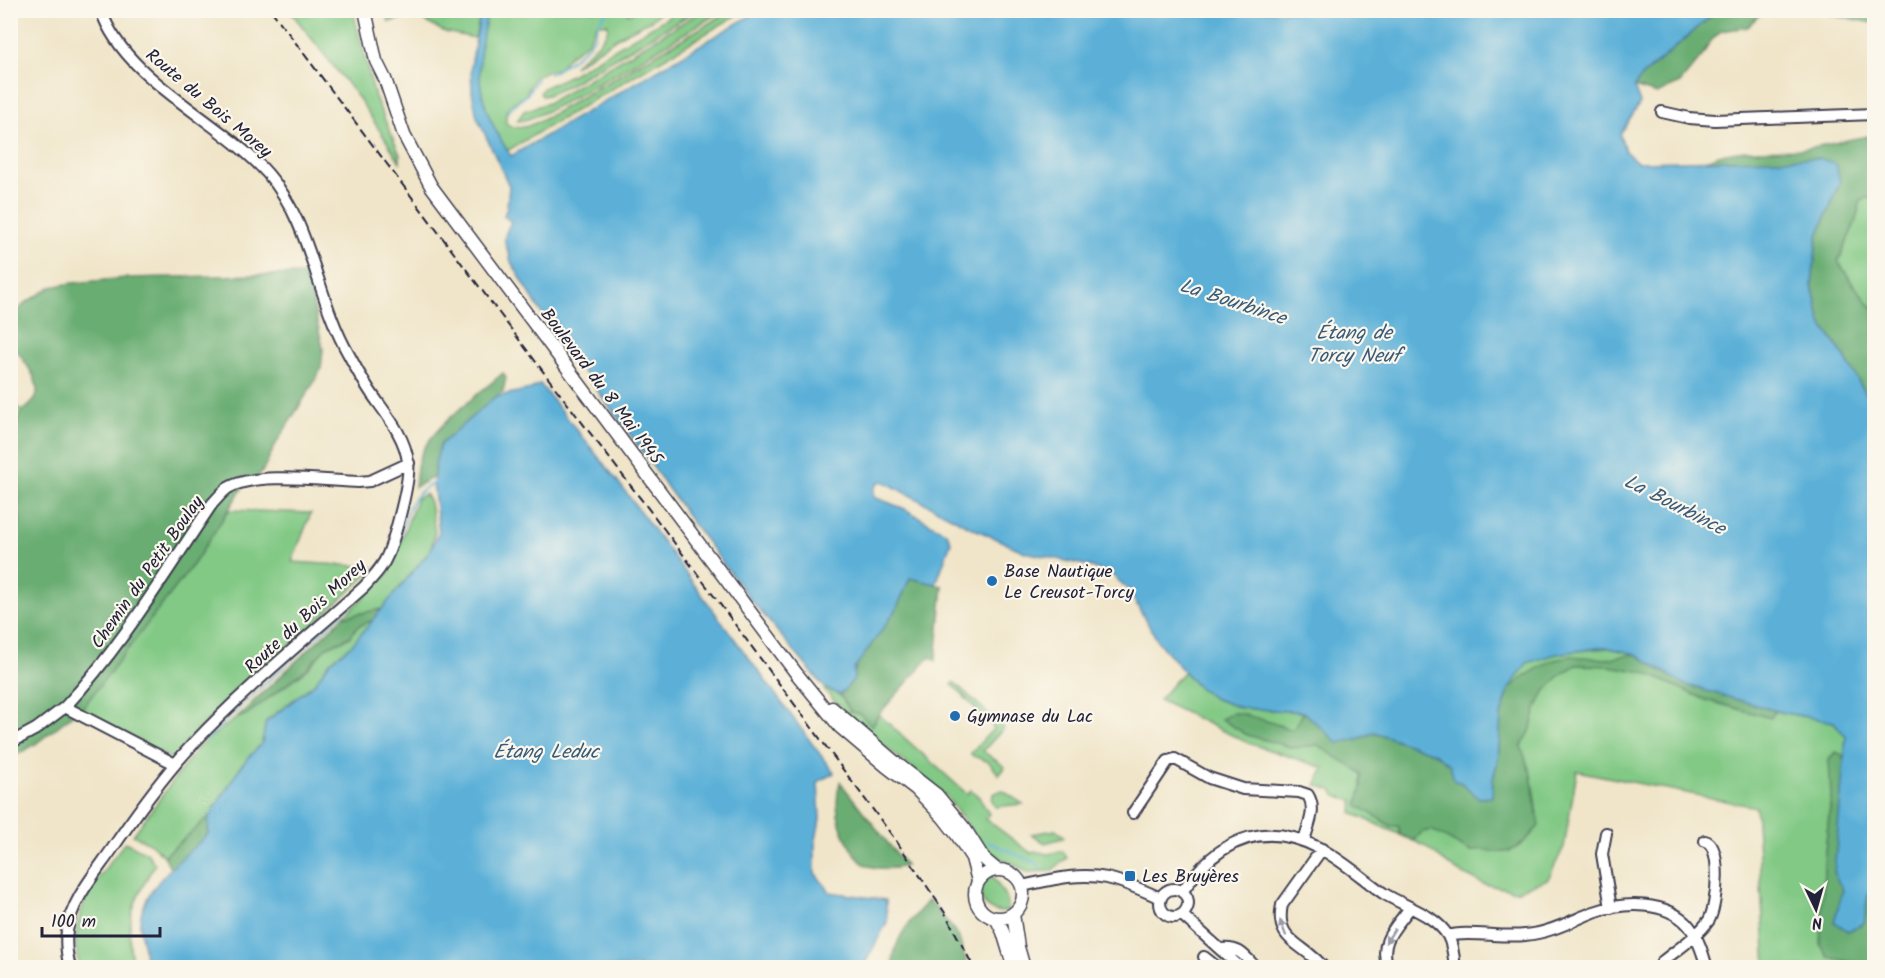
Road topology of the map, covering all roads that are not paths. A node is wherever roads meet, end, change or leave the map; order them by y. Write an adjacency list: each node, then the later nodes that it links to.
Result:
1 (101, 10): 7 (street, Route du Bois Morey)
2 (365, 10): 4 (main road, Boulevard du 8 Mai 1945)
3 (372, 10): 4 (main road, Boulevard du 8 Mai 1945)
4 (385, 79): 8 (main road, Boulevard du 8 Mai 1945)
5 (1662, 112): 6 (street)
6 (1875, 114)
7 (409, 463): 9 (street, Chemin du Petit Boulay); 11 (street, Route du Bois Morey)
8 (818, 699): 17 (main road, Boulevard du 8 Mai 1945); 18 (main road, Boulevard du 8 Mai 1945)
9 (65, 707): 10 (street, Chemin du Petit Boulay); 11 (street)
10 (10, 743)
11 (175, 764): 31 (street, Route du Bois Morey)
12 (1133, 813): 14 (street)
13 (1606, 833): 22 (street)
14 (1304, 840): 16 (street); 20 (street)
15 (1705, 841): 27 (street)
16 (1322, 849): 23 (street); 37 (street, one-way to 16)
17 (997, 870): 18 (main road); 19 (main road)
18 (978, 881): 26 (main road)
19 (1022, 886): 21 (street); 24 (main road)
20 (1182, 892): 21 (street); 25 (street)
21 (1161, 898): 25 (street)
22 (1611, 908): 27 (street); 28 (street)
23 (1409, 909): 28 (street); 38 (street, one-way to 38)
24 (1013, 914): 26 (main road); 33 (main road)
25 (1182, 915): 29 (street)
26 (996, 918): 32 (main road)
27 (1694, 934): 40 (street); 41 (street)
28 (1448, 936): 39 (street)
29 (1221, 948): 35 (street); 36 (street)
30 (1204, 957): 34 (street)
31 (70, 968)
32 (1014, 968)
33 (1024, 968)
34 (1218, 968)
35 (1240, 968)
36 (1256, 968)
37 (1324, 968)
38 (1388, 968)
39 (1455, 968)
40 (1659, 968)
41 (1707, 968)

